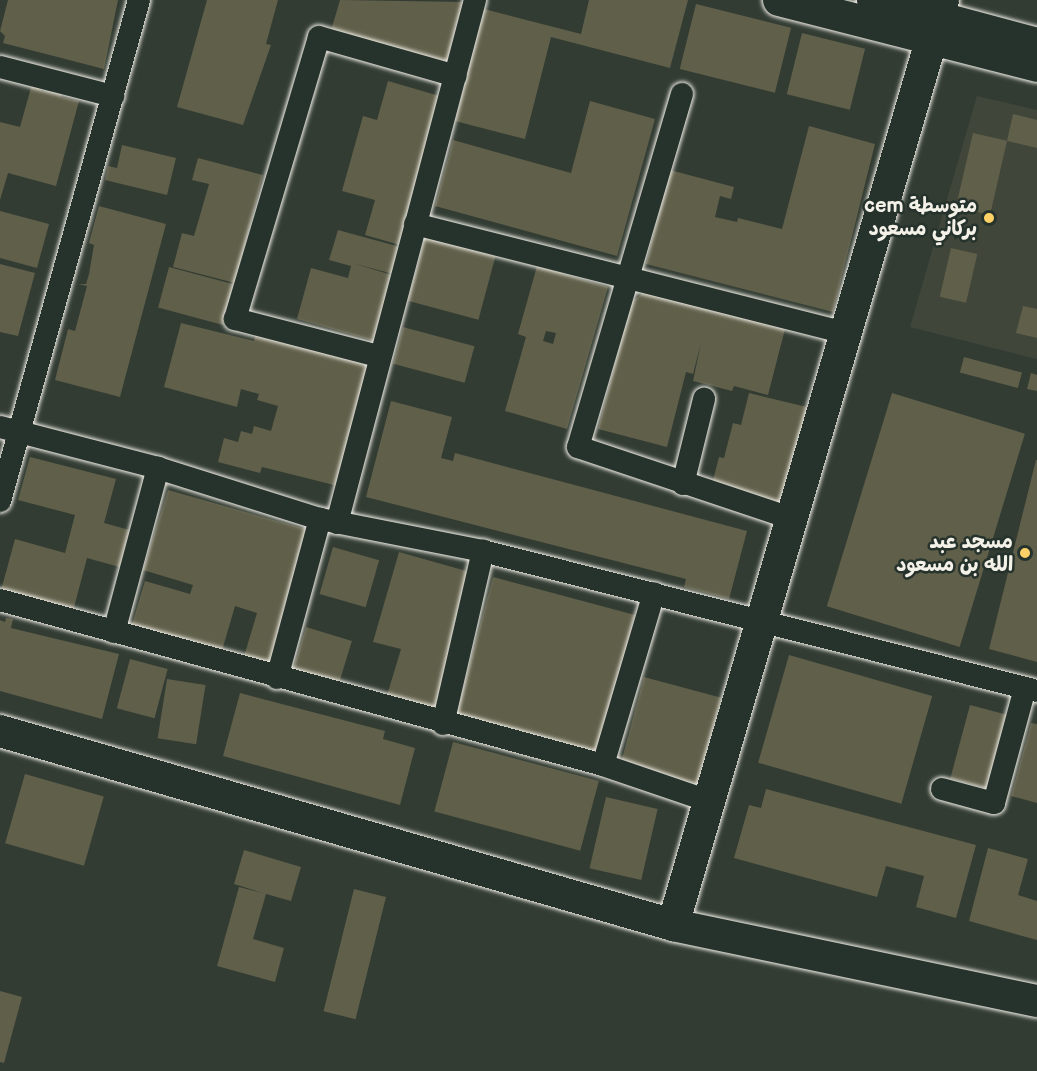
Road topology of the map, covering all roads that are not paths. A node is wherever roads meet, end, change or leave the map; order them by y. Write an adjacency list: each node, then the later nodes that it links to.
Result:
1 (139, 0): 11 (street)
2 (475, 0): 9 (street)
3 (779, 0): 5 (main road)
4 (873, 0): 5 (main road)
5 (938, 19): 6 (main road); 7 (main road); 14 (main road)
6 (1037, 44)
7 (1037, 66)
8 (0, 67): 11 (street)
9 (456, 76): 12 (street); 15 (street)
10 (682, 94): 13 (street)
11 (113, 96): 17 (street)
12 (415, 224): 13 (street); 15 (street)
13 (626, 278): 14 (street); 19 (street)
14 (847, 333): 21 (main road)
15 (378, 356): 22 (street)
16 (704, 399): 19 (street)
17 (9, 429): 18 (street); 20 (street)
18 (158, 468): 22 (street); 27 (street)
19 (682, 484): 21 (street)
20 (0, 501)
21 (793, 519): 26 (main road)
22 (328, 521): 23 (street); 28 (street)
23 (483, 551): 24 (street); 30 (street)
24 (654, 593): 26 (street); 32 (street)
25 (0, 600): 27 (street)
26 (761, 621): 29 (street); 34 (main road)
27 (114, 632): 28 (street)
28 (277, 678): 30 (street)
29 (1031, 689): 33 (street)
30 (443, 724): 32 (street)
31 (0, 731): 35 (main road)
32 (603, 765): 34 (street)
33 (942, 789)
34 (709, 801): 35 (main road)
35 (673, 925): 36 (main road)
36 (1037, 1001)

